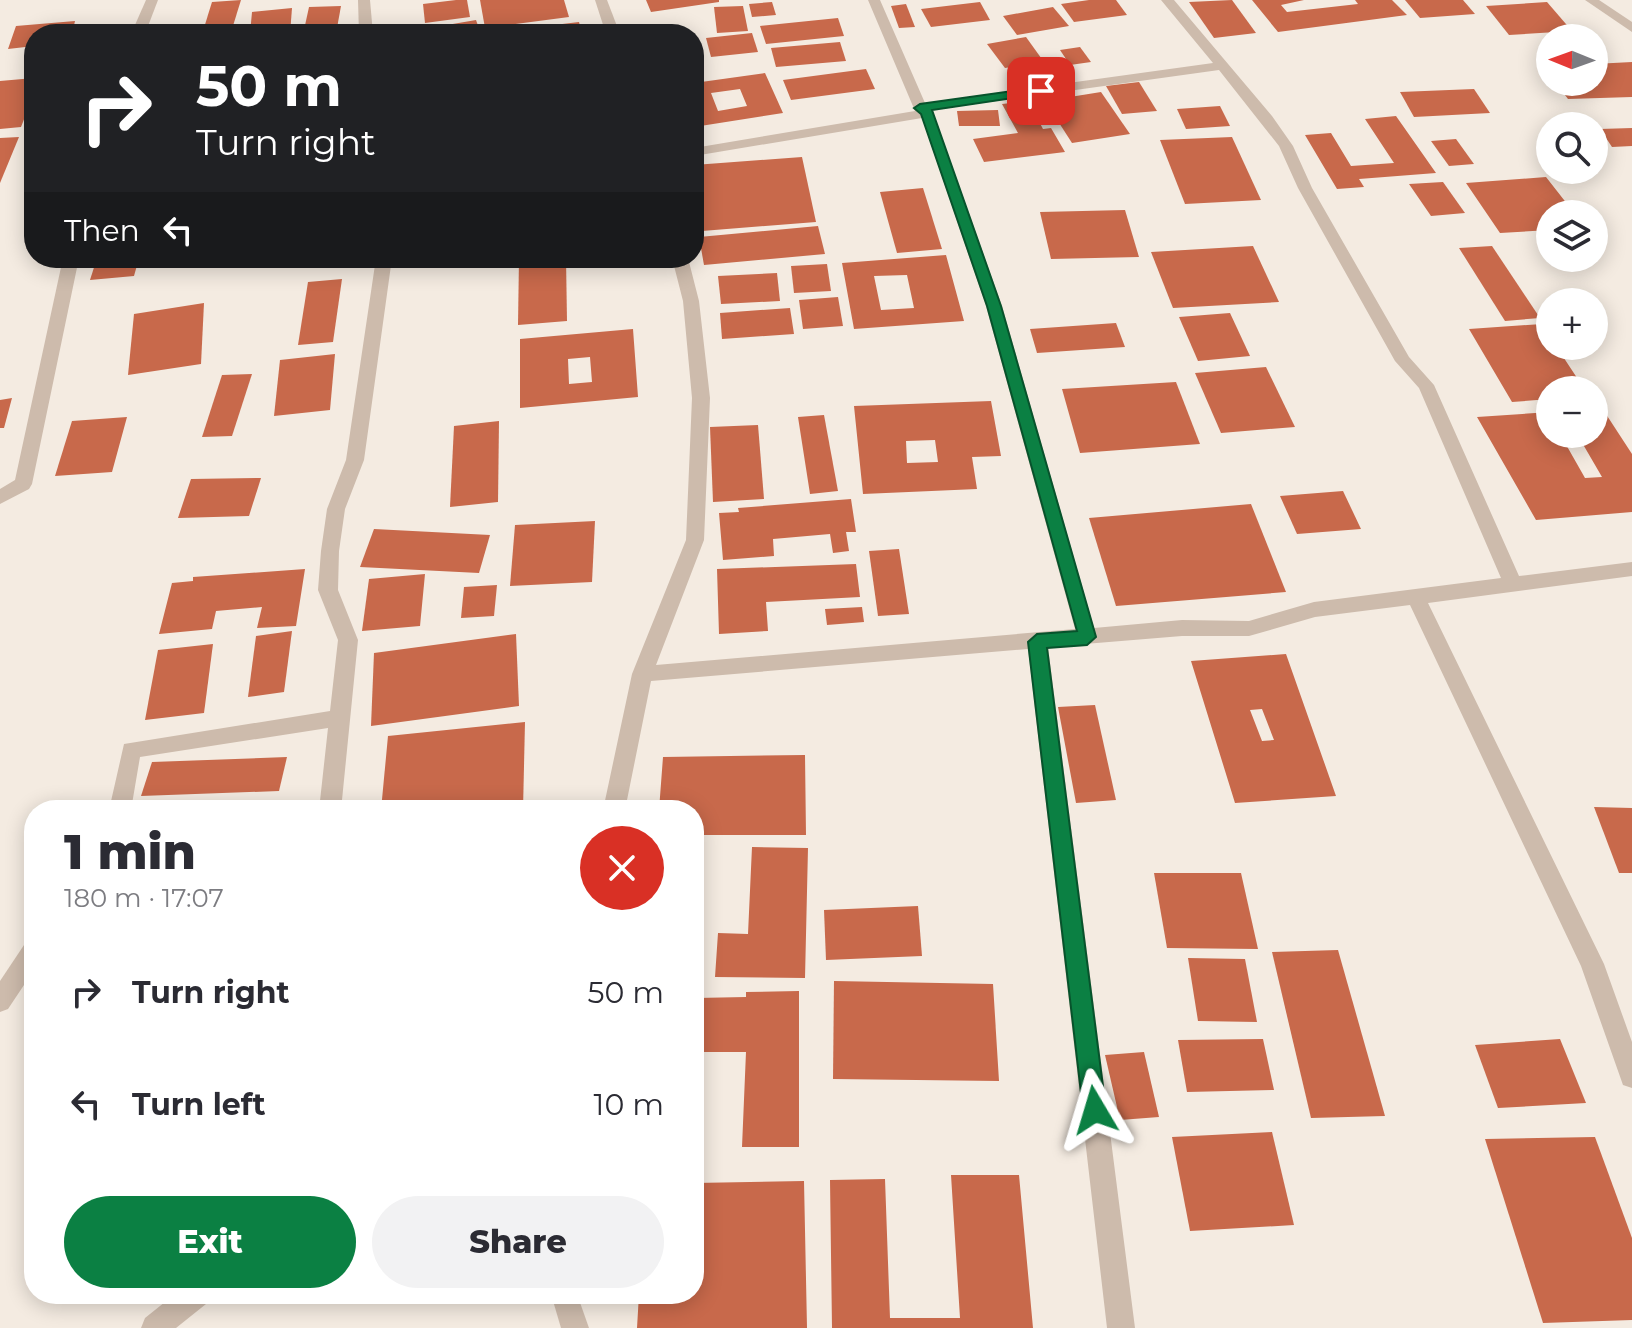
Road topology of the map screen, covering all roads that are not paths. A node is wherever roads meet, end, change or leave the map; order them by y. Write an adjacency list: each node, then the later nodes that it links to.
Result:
1 (152, 0): 7 (street)
2 (364, 0): 8 (street)
3 (601, 0): 9 (street)
4 (874, 0): 12 (street)
5 (1167, 0): 11 (street)
6 (1591, 0): 10 (street)
7 (142, 24)
8 (365, 24)
9 (609, 24)
10 (1632, 28)
11 (1222, 66): 12 (street); 19 (street)
12 (924, 110): 13 (street); 21 (street)
13 (704, 150)
14 (69, 268): 17 (street)
15 (383, 268): 24 (street)
16 (683, 268): 23 (street)
17 (0, 497)
18 (1632, 569): 19 (street)
19 (1514, 586): 20 (street)
20 (1415, 596): 21 (street); 30 (street)
21 (1087, 637): 22 (street)
22 (1037, 642): 23 (street); 35 (street)
23 (642, 674): 27 (street)
24 (338, 718): 25 (street); 26 (street)
25 (122, 800)
26 (331, 800)
27 (616, 800)
28 (24, 965): 29 (street)
29 (0, 1001)
30 (1632, 1076)
31 (184, 1304): 33 (street)
32 (567, 1304): 34 (street)
33 (155, 1328)
34 (575, 1328)
35 (1121, 1328)

